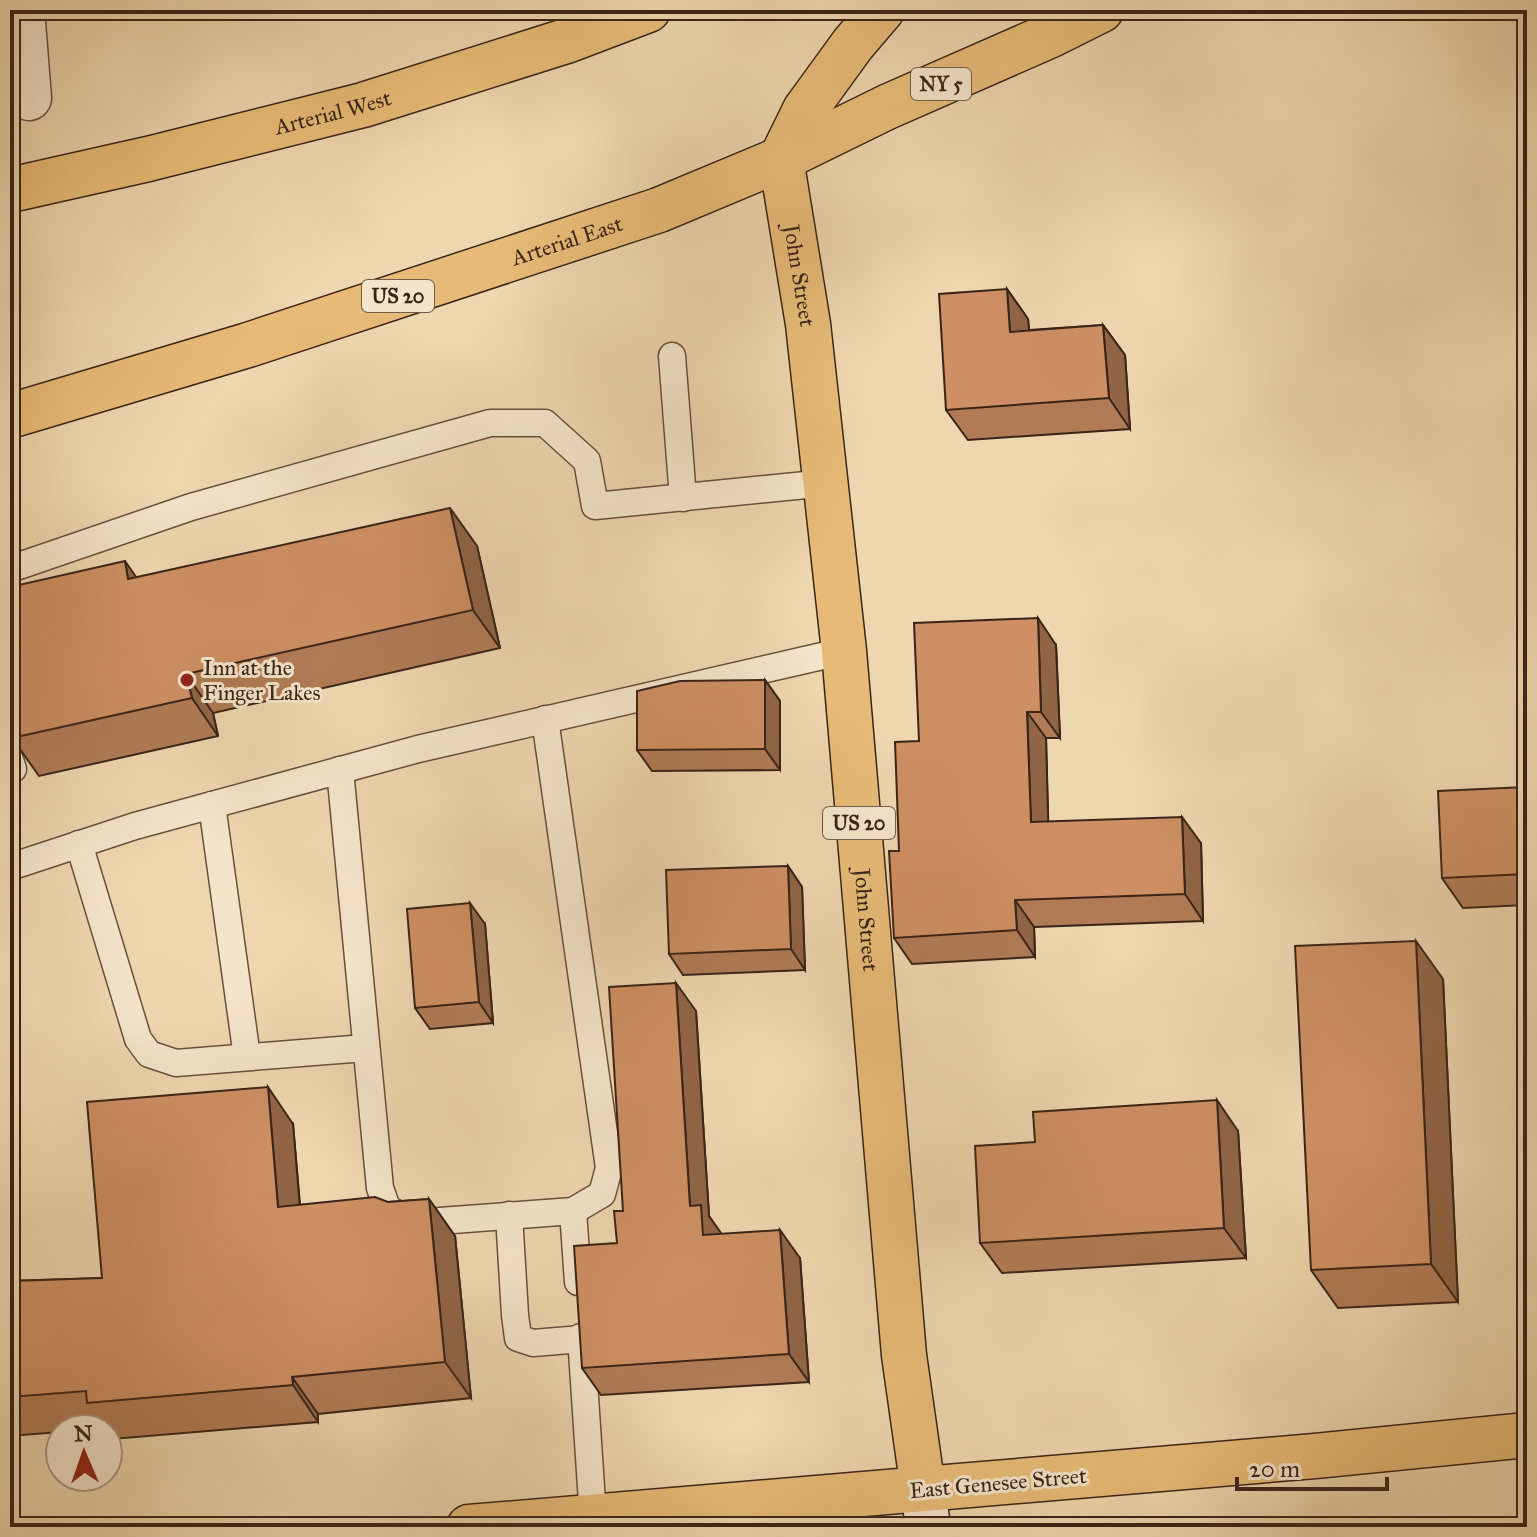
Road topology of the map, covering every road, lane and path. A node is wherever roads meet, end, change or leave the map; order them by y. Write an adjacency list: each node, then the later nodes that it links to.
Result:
1 (22, 10): 5 (street)
2 (648, 10): 7 (main road, Arterial West)
3 (882, 10): 6 (main road)
4 (1101, 10): 6 (main road, Arterial East / NY 5)
5 (29, 98)
6 (781, 159): 9 (main road, Arterial East / US 20); 10 (main road, John Street / US 20)
7 (10, 190)
8 (672, 356): 11 (lane)
9 (10, 416)
10 (826, 483): 11 (lane); 13 (main road, John Street / US 20)
11 (683, 498): 12 (lane)
12 (10, 569)
13 (844, 651): 14 (lane); 27 (main road, John Street / US 20)
14 (545, 719): 17 (lane); 23 (lane)
15 (10, 760): 16 (lane)
16 (10, 770)
17 (340, 770): 18 (lane); 21 (lane)
18 (212, 805): 19 (lane); 22 (lane)
19 (79, 844): 20 (lane); 22 (lane)
20 (10, 867)
21 (365, 1048): 22 (lane); 24 (lane)
22 (247, 1057)
23 (573, 1211): 24 (lane); 25 (lane)
24 (509, 1215): 25 (lane)
25 (582, 1339): 28 (lane)
26 (1527, 1435): 27 (main road, East Genesee Street)
27 (925, 1508): 28 (main road, East Genesee Street)
28 (593, 1517): 29 (main road, East Genesee Street)
29 (469, 1527)

